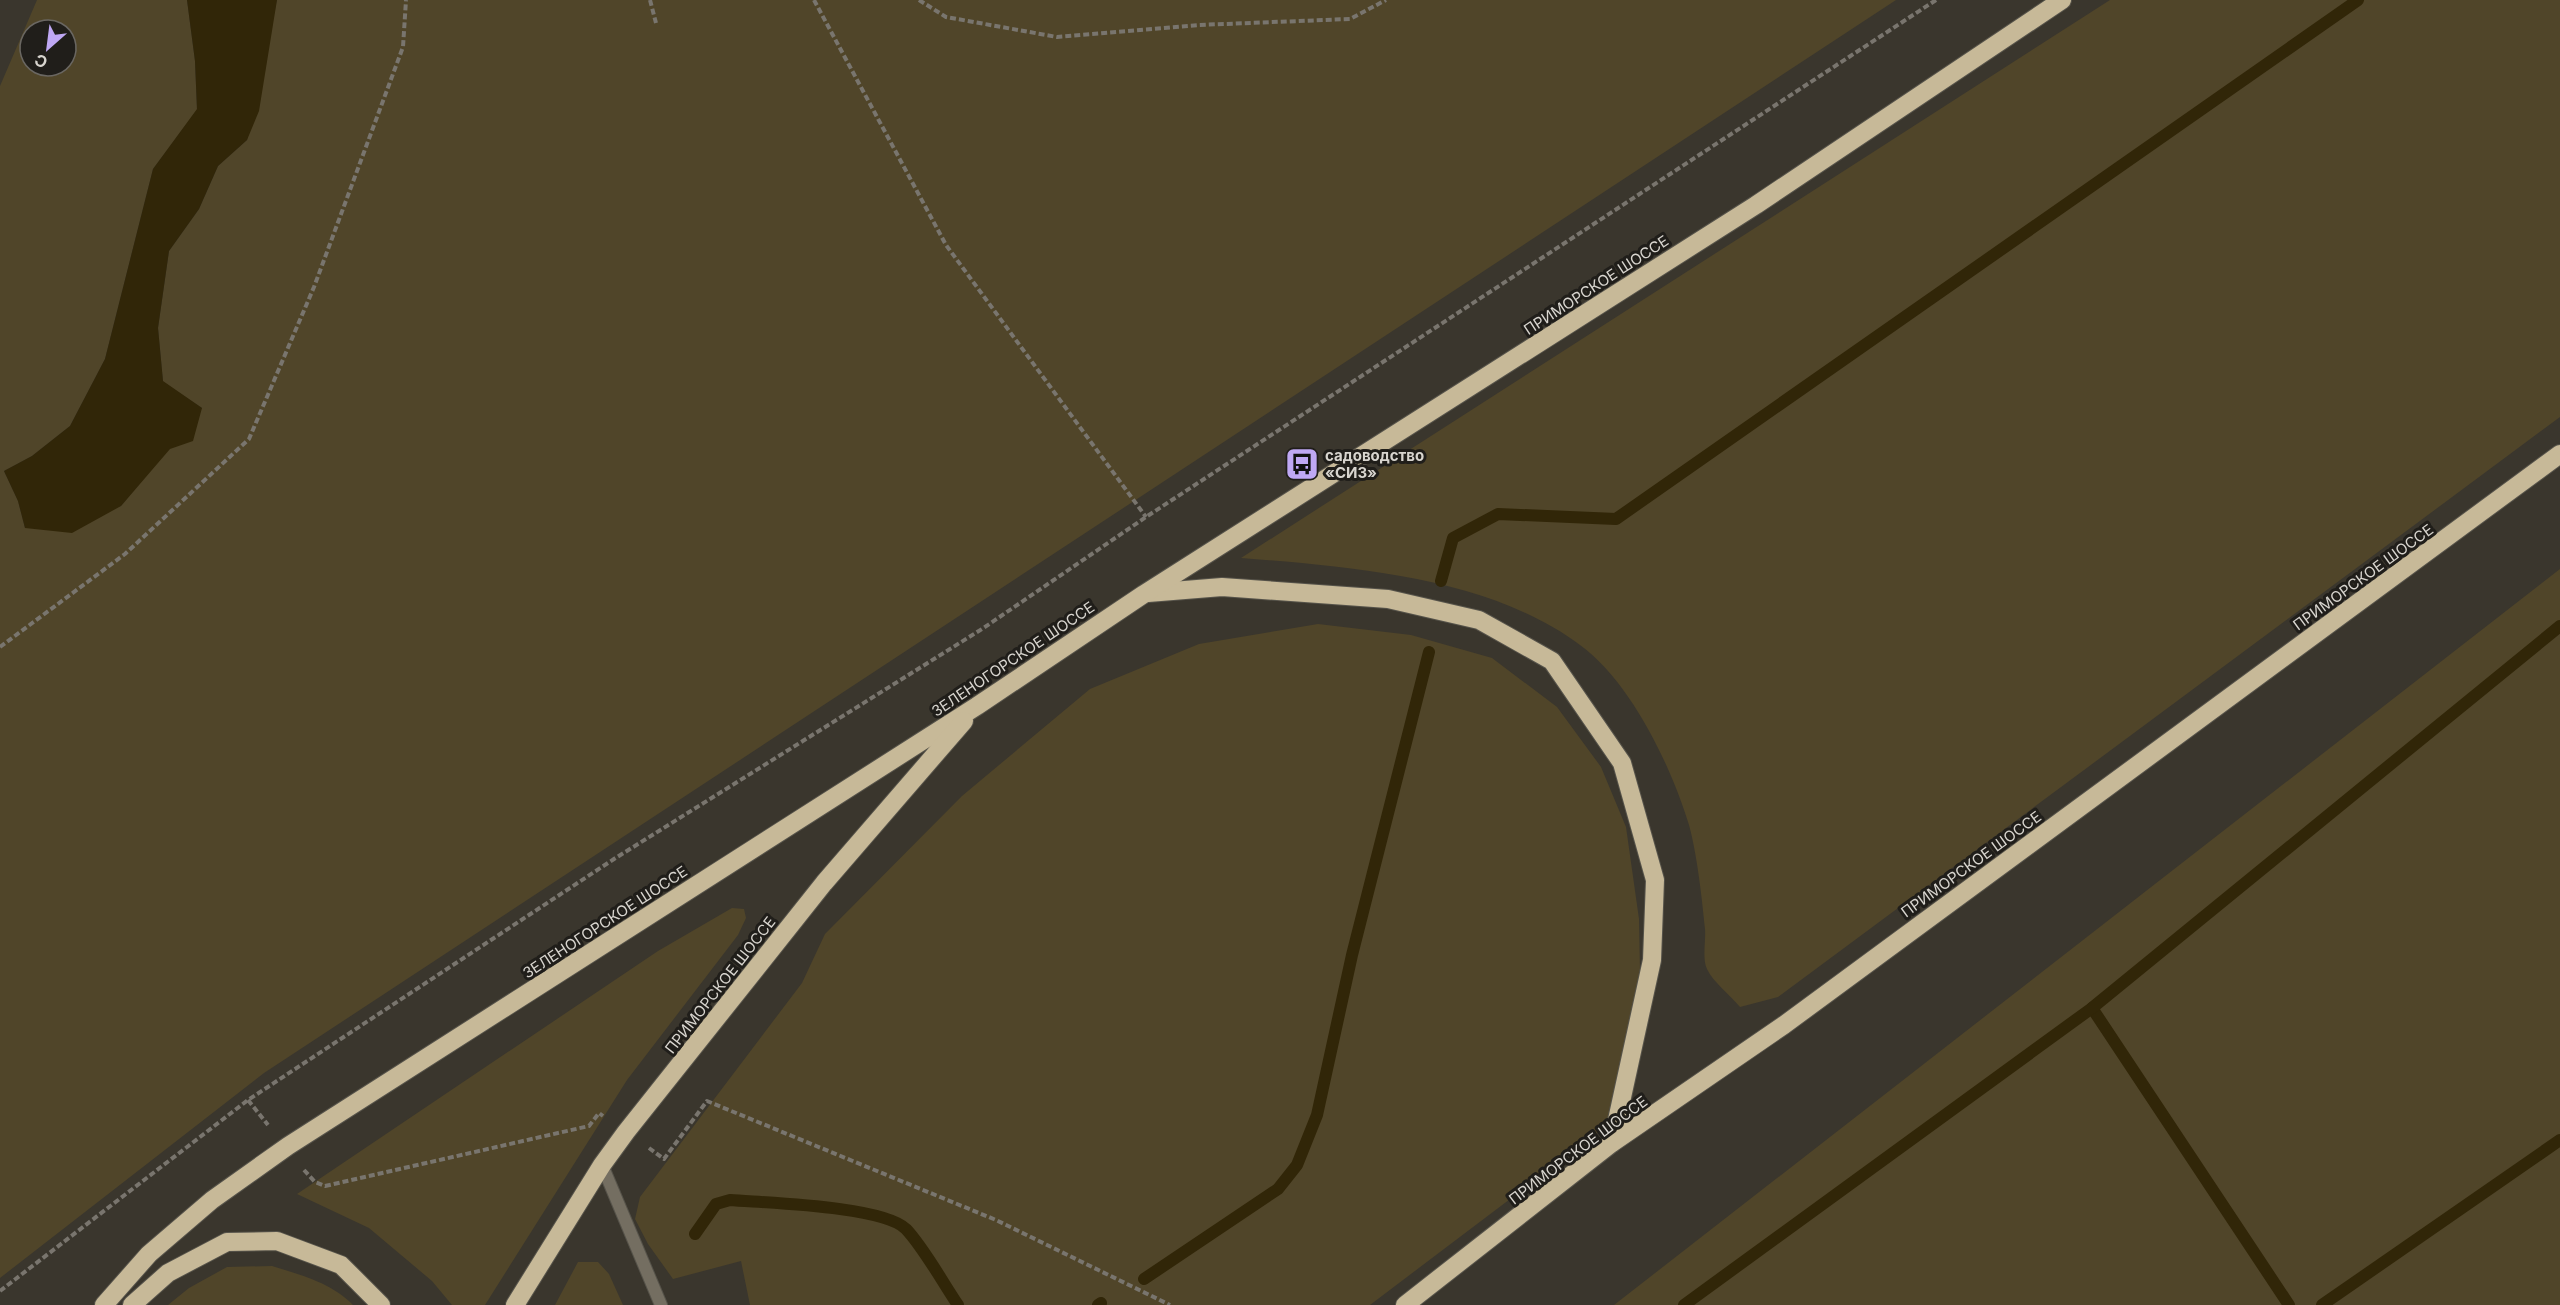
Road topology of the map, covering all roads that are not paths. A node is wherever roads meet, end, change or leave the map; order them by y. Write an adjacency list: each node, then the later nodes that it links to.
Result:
1 (2062, 0): 3 (highway, ПРИМОРСКОЕ ШОССЕ)
2 (2560, 454): 5 (highway, ПРИМОРСКОЕ ШОССЕ)
3 (1144, 594): 4 (highway, ЗЕЛЕНОГОРСКОЕ ШОССЕ); 5 (highway)
4 (977, 706): 6 (highway, ПРИМОРСКОЕ ШОССЕ); 7 (highway, ЗЕЛЕНОГОРСКОЕ ШОССЕ)
5 (1612, 1143): 12 (highway, ПРИМОРСКОЕ ШОССЕ)
6 (602, 1166): 10 (highway, ПРИМОРСКОЕ ШОССЕ); 11 (lane)
7 (104, 1305)
8 (132, 1305): 9 (highway)
9 (381, 1305)
10 (515, 1305)
11 (661, 1305)
12 (1406, 1305)

